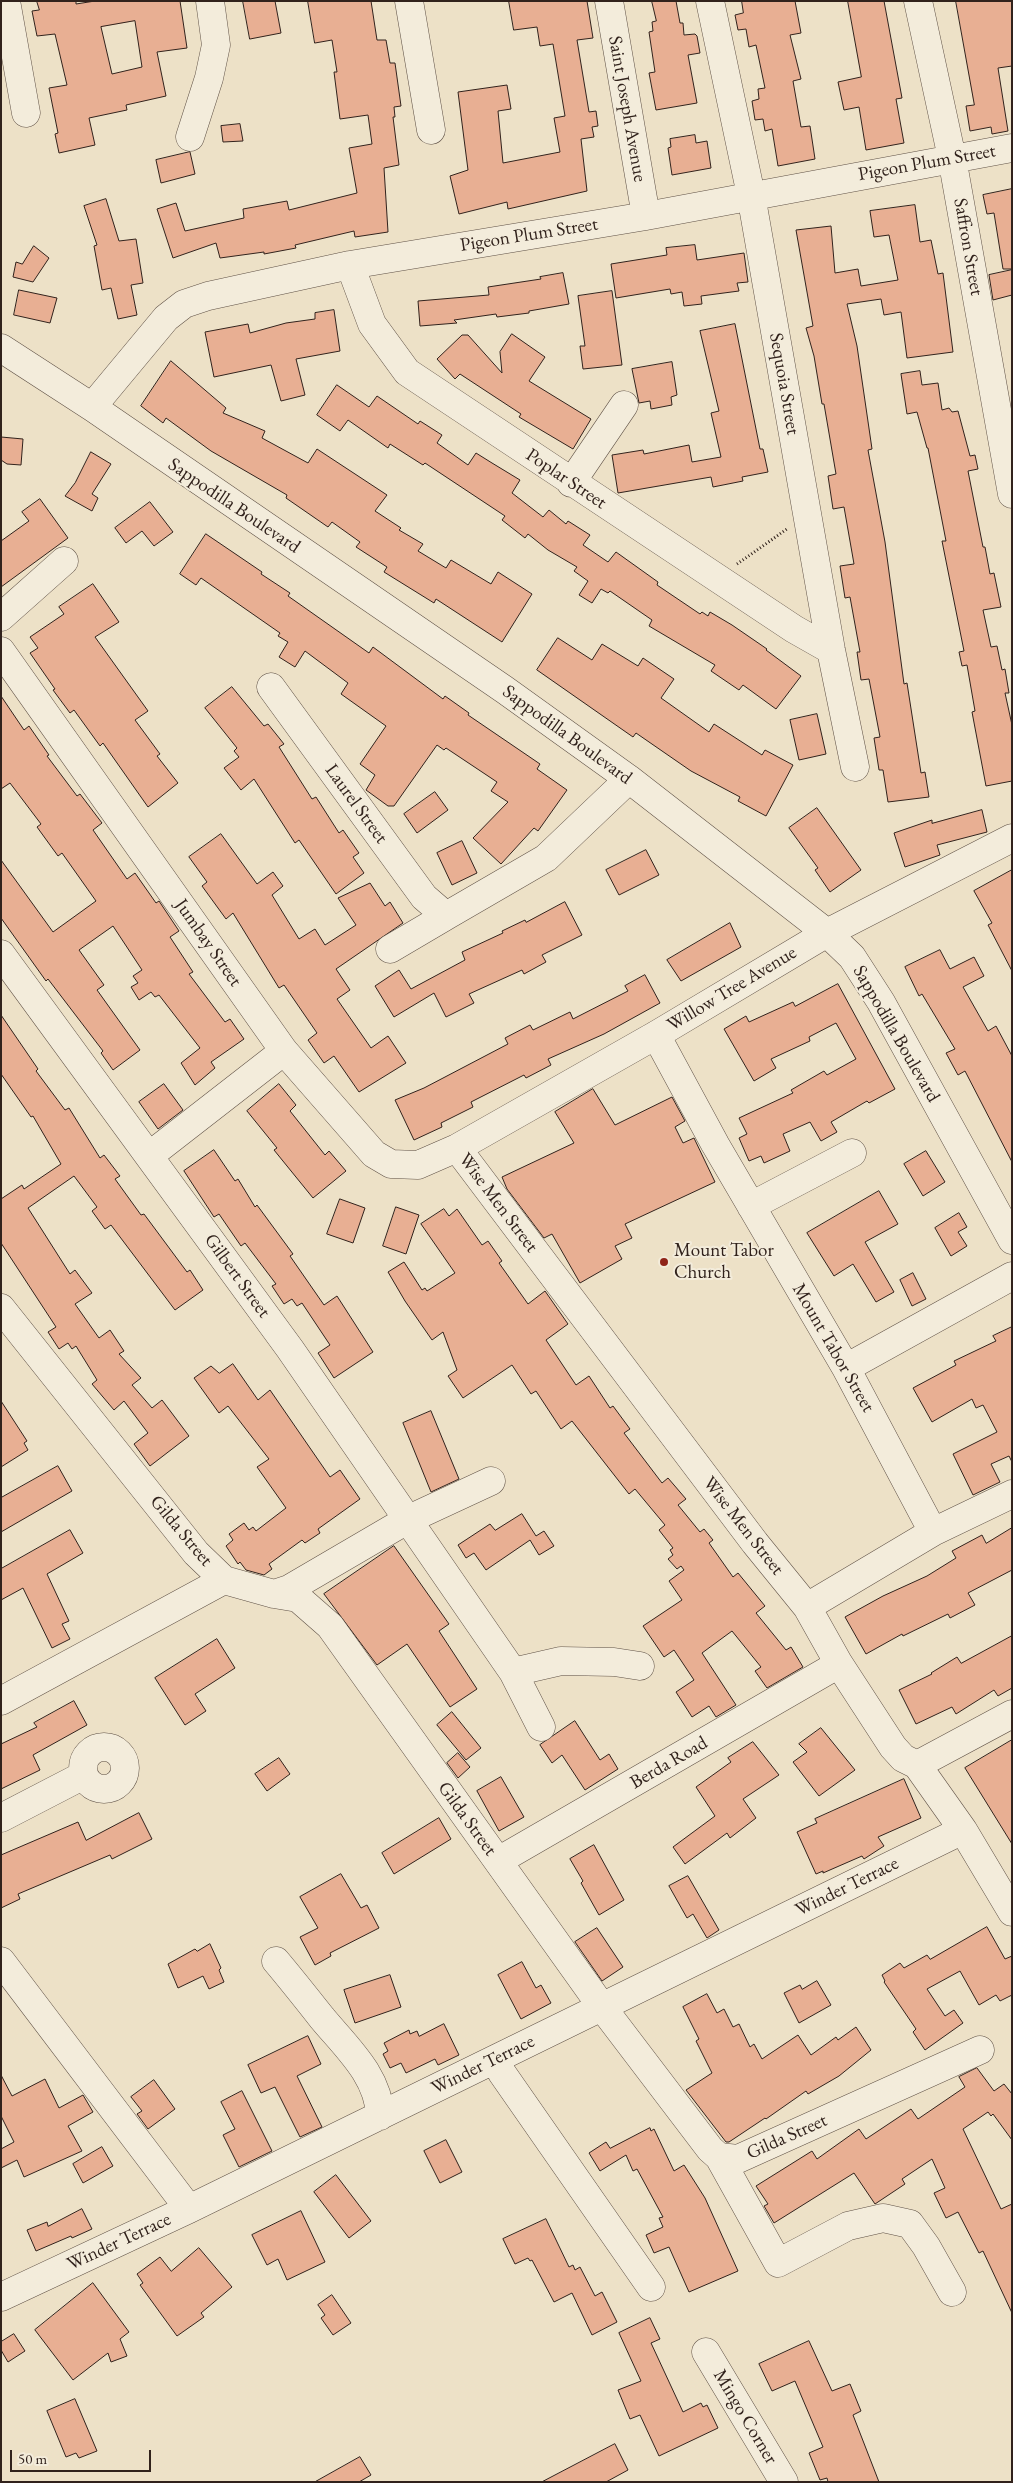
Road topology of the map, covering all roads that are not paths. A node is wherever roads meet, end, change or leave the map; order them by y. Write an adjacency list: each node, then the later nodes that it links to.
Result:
1 (6, 1): 7 (street)
2 (210, 1): 9 (street)
3 (409, 1): 8 (street)
4 (609, 1): 13 (street, Saint Joseph Avenue)
5 (710, 1): 12 (street, Sequoia Street)
6 (918, 1): 11 (street, Saffron Street)
7 (26, 112)
8 (431, 130)
9 (190, 138)
10 (1012, 148): 11 (street, Pigeon Plum Street)
11 (952, 158): 12 (street, Pigeon Plum Street); 19 (street, Saffron Street)
12 (751, 195): 13 (street, Pigeon Plum Street); 22 (street, Sequoia Street)
13 (646, 216): 14 (street, Pigeon Plum Street)
14 (350, 265): 17 (street, Pigeon Plum Street); 18 (street, Poplar Street)
15 (1, 348): 17 (street, Sappodilla Boulevard)
16 (624, 405): 18 (street)
17 (92, 407): 26 (street, Sappodilla Boulevard)
18 (571, 483): 22 (street, Poplar Street)
19 (1012, 494)
20 (64, 561): 21 (street)
21 (1, 617)
22 (831, 650): 25 (street, Sequoia Street)
23 (1, 651): 34 (street, Jumbay Street)
24 (271, 687): 28 (street, Laurel Street)
25 (855, 767)
26 (629, 779): 28 (street); 29 (street, Sappodilla Boulevard)
27 (1012, 838): 29 (street, Willow Tree Avenue)
28 (446, 916): 30 (street)
29 (827, 933): 33 (street, Willow Tree Avenue); 39 (street, Sappodilla Boulevard)
30 (390, 949)
31 (1, 954): 32 (street, Gilbert Street)
32 (10, 983): 37 (street, Gilbert Street)
33 (656, 1035): 35 (street, Willow Tree Avenue); 38 (street, Mount Tabor Street)
34 (284, 1051): 35 (street, Jumbay Street); 37 (street)
35 (457, 1148): 49 (street, Wise Men Street)
36 (852, 1153): 38 (street)
37 (149, 1156): 45 (street, Gilbert Street)
38 (751, 1206): 42 (street, Mount Tabor Street)
39 (1012, 1240)
40 (1012, 1276): 42 (street)
41 (1, 1308): 47 (street, Gilda Street)
42 (846, 1368): 46 (street, Mount Tabor Street)
43 (491, 1481): 45 (street)
44 (1012, 1494): 46 (street)
45 (408, 1520): 48 (street); 52 (street, Gilbert Street)
46 (933, 1532): 49 (street)
47 (224, 1580): 48 (street, Gilda Street); 53 (street)
48 (274, 1594): 60 (street, Gilda Street)
49 (807, 1607): 50 (street, Wise Men Street)
50 (839, 1664): 56 (street, Wise Men Street); 60 (street, Berda Road)
51 (640, 1666): 52 (street)
52 (513, 1672): 55 (street, Gilbert Street)
53 (1, 1701)
54 (1012, 1714): 56 (street)
55 (541, 1727)
56 (917, 1765): 59 (street, Wise Men Street)
57 (84, 1775): 58 (street)
58 (1, 1818)
59 (963, 1830): 61 (street, Wise Men Street); 64 (street, Winder Terrace)
60 (498, 1861): 64 (street, Gilda Street)
61 (1012, 1912)
62 (276, 1960): 67 (street)
63 (1, 1961): 69 (street)
64 (602, 2006): 66 (street, Winder Terrace); 68 (street, Gilda Street)
65 (980, 2050): 68 (street, Gilda Street)
66 (496, 2059): 67 (street, Winder Terrace); 70 (street)
67 (380, 2116): 69 (street, Winder Terrace)
68 (718, 2157): 71 (street)
69 (189, 2209): 72 (street, Winder Terrace)
70 (650, 2287)
71 (952, 2292)
72 (1, 2297)
73 (706, 2352): 74 (street, Mingo Corner)
74 (784, 2482)

